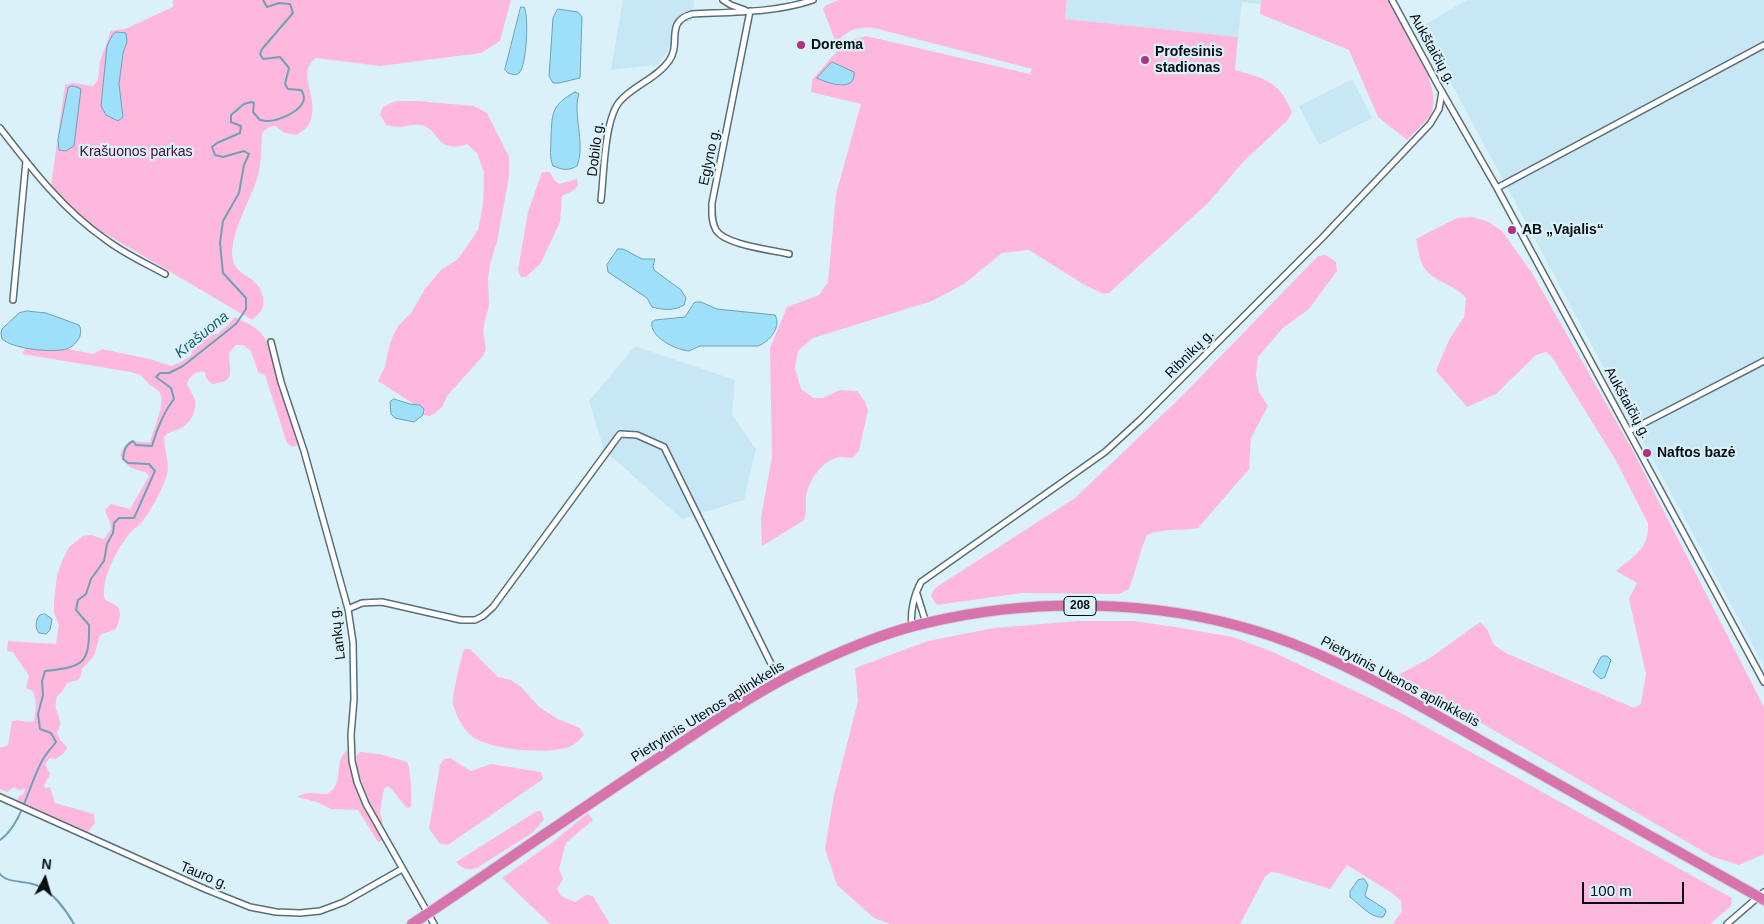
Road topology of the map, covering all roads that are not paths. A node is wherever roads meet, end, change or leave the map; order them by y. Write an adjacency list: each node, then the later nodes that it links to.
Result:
1 (723, 0): 4 (street)
2 (814, 0): 4 (street)
3 (1392, 0): 6 (street, Aukštaičių g.)
4 (750, 11): 10 (street, Dobilo g.); 11 (street, Eglyno g.)
5 (1764, 45): 9 (street)
6 (1442, 92): 9 (street, Aukštaičių g.); 17 (street, Ribnikų g.)
7 (0, 128): 8 (street)
8 (26, 161): 12 (street); 13 (street)
9 (1497, 188): 16 (street, Aukštaičių g.)
10 (601, 200)
11 (789, 254)
12 (165, 274)
13 (13, 300)
14 (271, 342): 18 (street, Lankų g.)
15 (1764, 361): 16 (street)
16 (1629, 431): 22 (street, Aukštaičių g.)
17 (916, 594): 19 (street); 20 (street)
18 (348, 609): 21 (street); 24 (street, Lankų g.)
19 (926, 623): 20 (highway, Pietrytinis Utenos aplinkkelis / 208); 25 (highway, Pietrytinis Utenos aplinkkelis / 208)
20 (912, 626): 21 (highway, Pietrytinis Utenos aplinkkelis / 208)
21 (780, 682): 26 (highway, Pietrytinis Utenos aplinkkelis / 208)
22 (1764, 682)
23 (0, 797): 24 (street, Tauro g.)
24 (402, 869): 26 (street, Lankų g.)
25 (1762, 896): 29 (street)
26 (429, 913): 27 (highway, Pietrytinis Utenos aplinkkelis / 208); 28 (street, Lankų g.)
27 (412, 924)
28 (434, 924)
29 (1727, 924)

